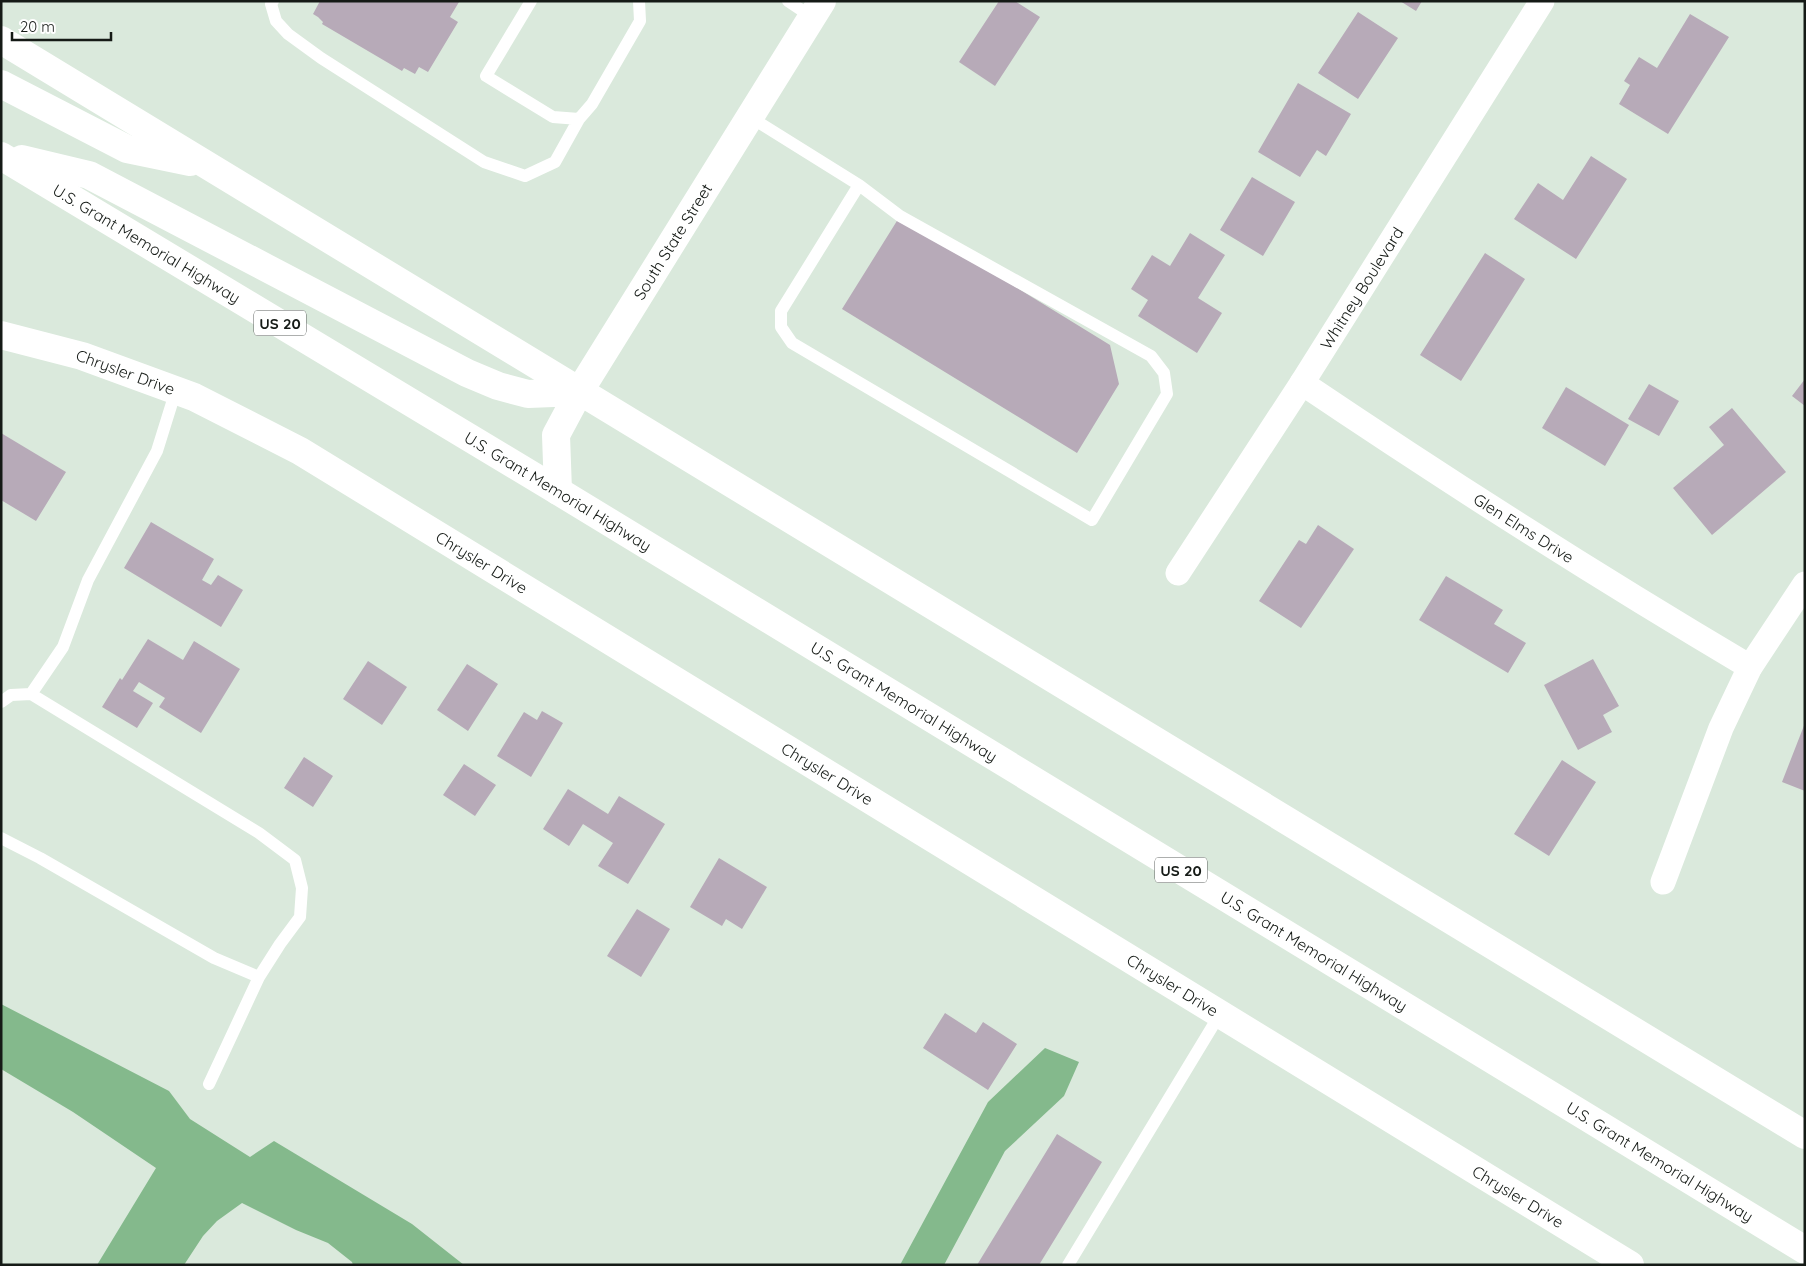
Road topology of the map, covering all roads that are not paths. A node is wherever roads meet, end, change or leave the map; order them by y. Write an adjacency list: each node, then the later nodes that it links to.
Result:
1 (272, 1): 10 (lane)
2 (531, 1): 10 (lane)
3 (639, 1): 10 (lane)
4 (788, 1): 6 (lane)
5 (1542, 1): 15 (street, Whitney Boulevard)
6 (818, 9): 9 (main road, South State Street)
7 (1, 40): 12 (main road)
8 (1, 84): 12 (main road)
9 (750, 117): 13 (lane); 17 (main road, South State Street)
10 (579, 119)
11 (1, 155): 17 (main road); 18 (main road, U.S. Grant Memorial Highway / US 20)
12 (209, 166): 17 (main road)
13 (859, 185): 13 (lane)
14 (1, 335): 16 (main road, Chrysler Drive)
15 (1302, 383): 19 (street, Whitney Boulevard); 21 (street, Glen Elms Drive)
16 (176, 390): 22 (lane); 27 (main road, Chrysler Drive)
17 (579, 392): 18 (main road, South State Street); 29 (main road)
18 (558, 491): 30 (main road, U.S. Grant Memorial Highway / US 20)
19 (1178, 573)
20 (1805, 584): 21 (street)
21 (1750, 667): 25 (street)
22 (31, 694): 23 (lane); 26 (lane)
23 (1, 702)
24 (1, 838): 26 (lane)
25 (1663, 882)
26 (259, 976): 28 (lane)
27 (1220, 1014): 31 (lane); 32 (main road, Chrysler Drive)
28 (209, 1084)
29 (1805, 1135)
30 (1805, 1250)
31 (1068, 1265)
32 (1630, 1265)

